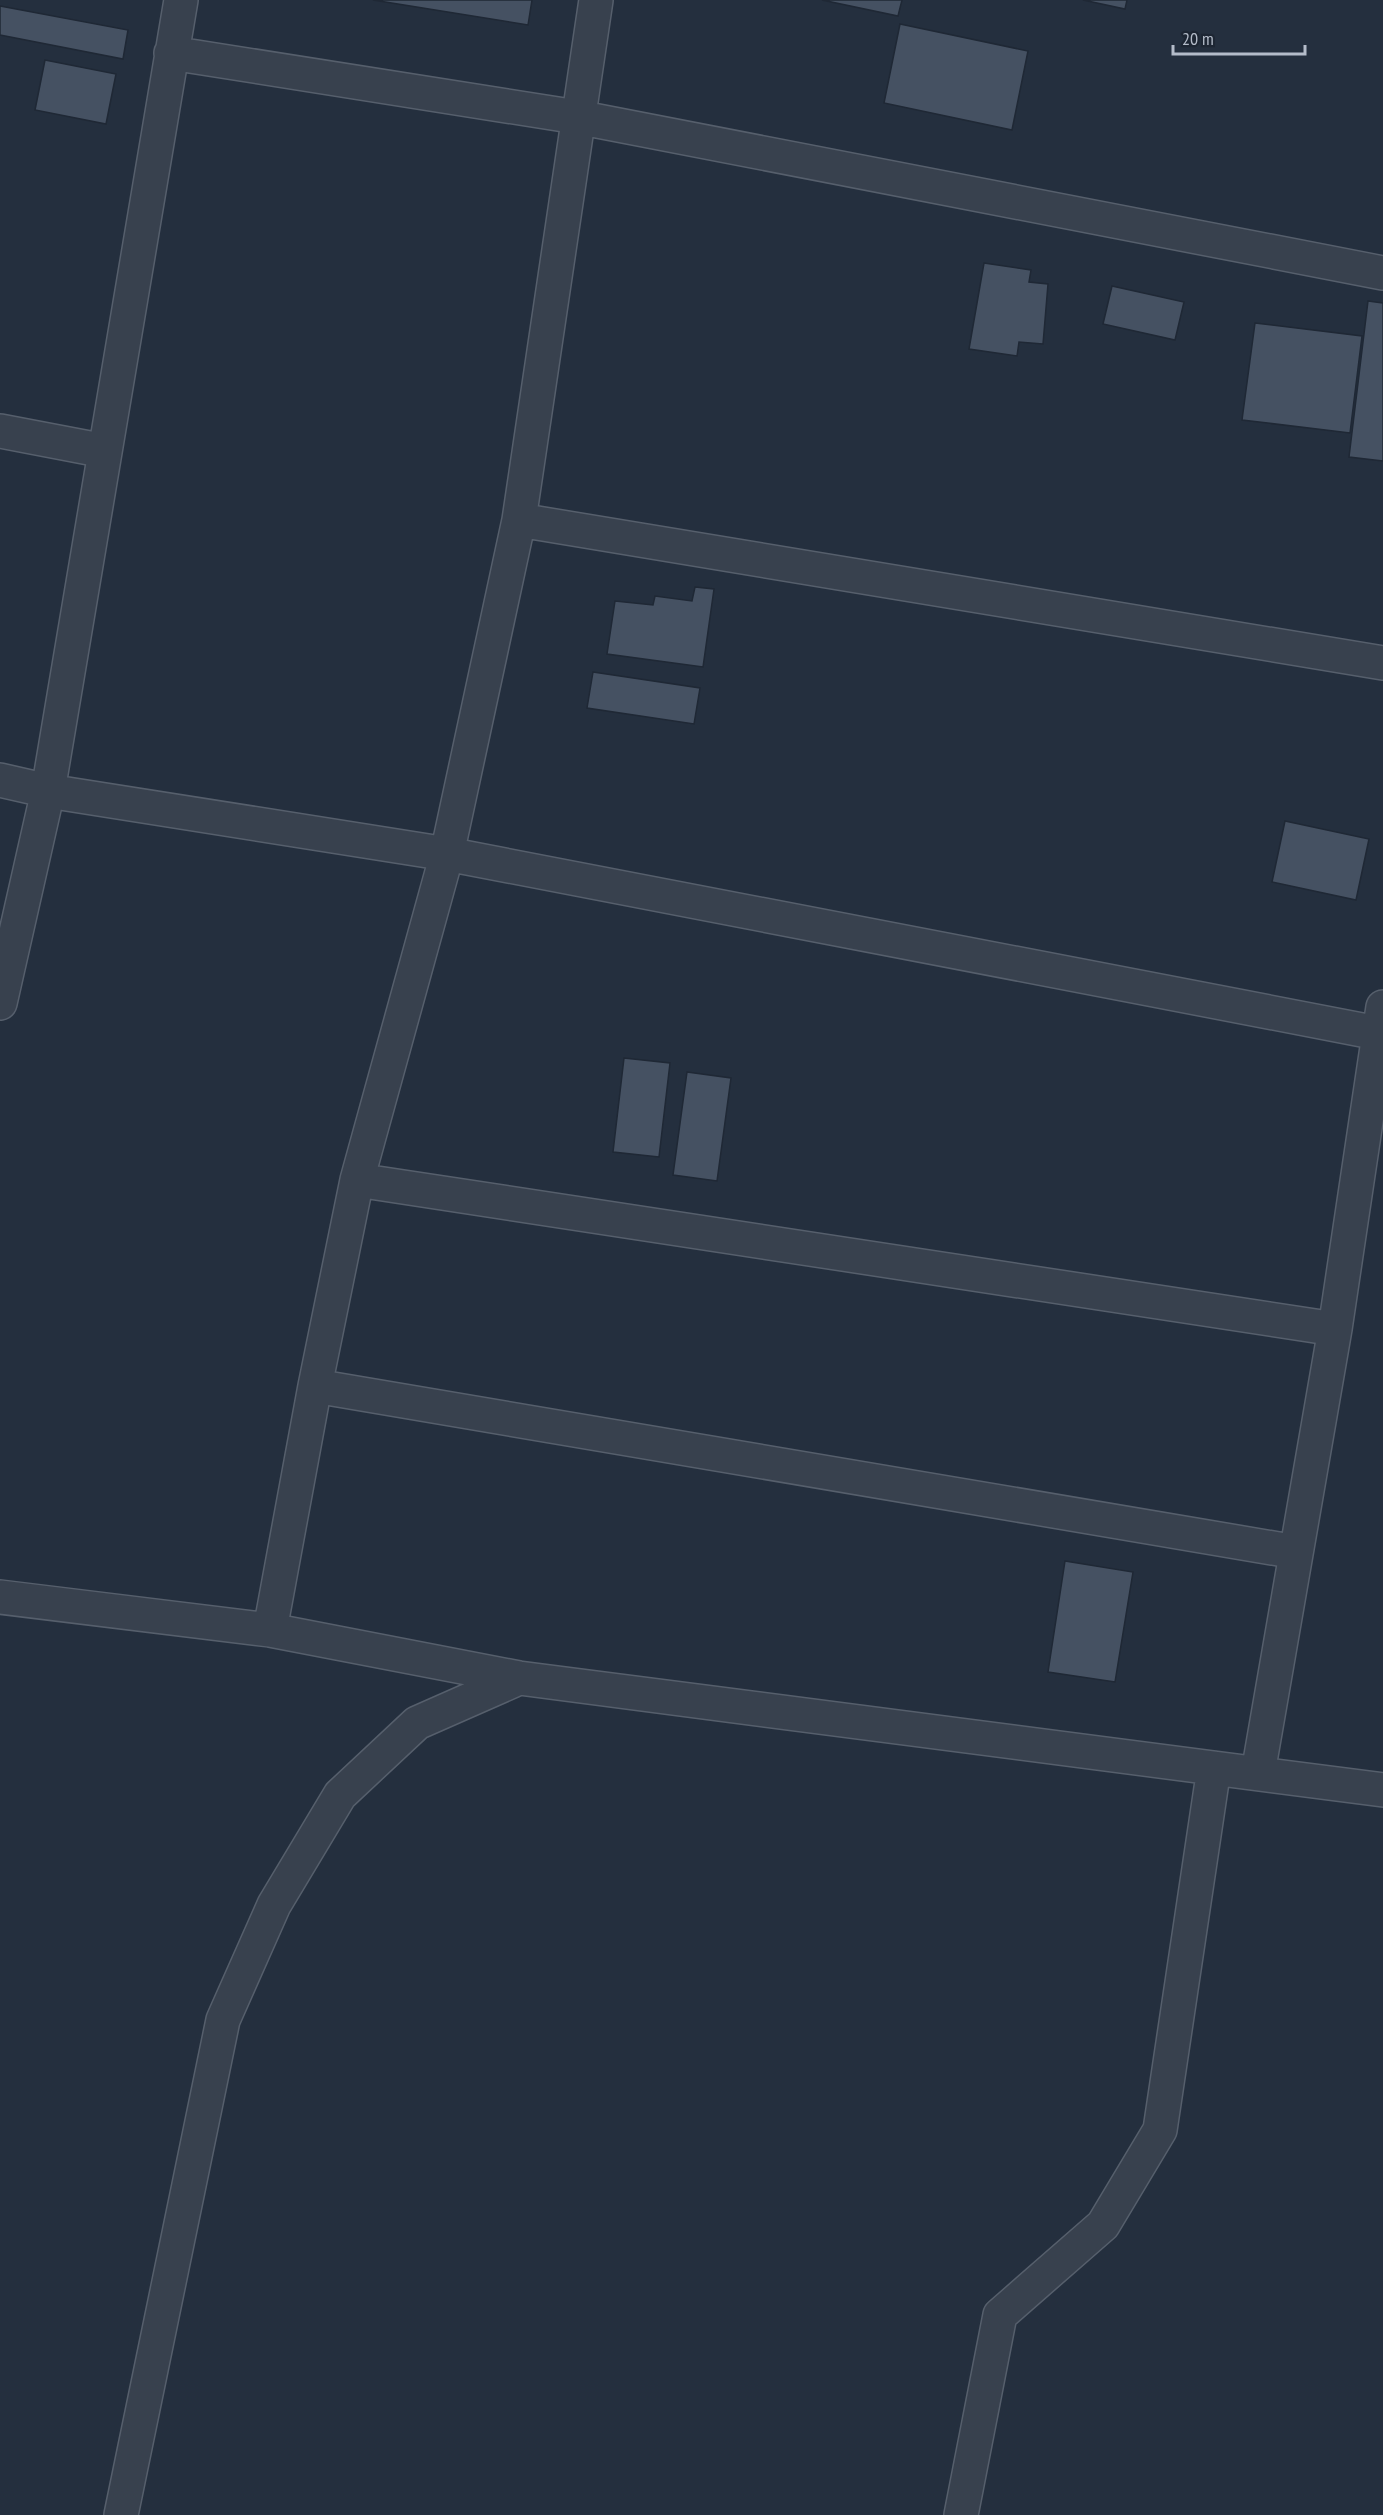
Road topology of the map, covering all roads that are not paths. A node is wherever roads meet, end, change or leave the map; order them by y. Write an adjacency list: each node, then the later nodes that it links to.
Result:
1 (181, 0): 3 (street)
2 (596, 0): 4 (street)
3 (171, 53): 4 (street); 7 (street)
4 (577, 117): 5 (street); 8 (street)
5 (1383, 273)
6 (0, 431): 7 (street)
7 (105, 451): 11 (street)
8 (519, 520): 9 (street); 12 (street)
9 (1383, 663)
10 (0, 780): 11 (street)
11 (48, 790): 12 (street); 13 (street)
12 (447, 854): 14 (street); 15 (street)
13 (0, 1003)
14 (1381, 1025): 16 (street)
15 (357, 1180): 16 (street); 17 (street)
16 (1335, 1329): 18 (street)
17 (315, 1386): 18 (street); 20 (street)
18 (1296, 1552): 23 (street)
19 (0, 1597): 20 (street)
20 (270, 1630): 21 (street)
21 (519, 1678): 22 (street); 25 (street)
22 (1214, 1768): 23 (street); 26 (street)
23 (1258, 1773): 24 (street)
24 (1383, 1790)
25 (121, 2515)
26 (961, 2515)

